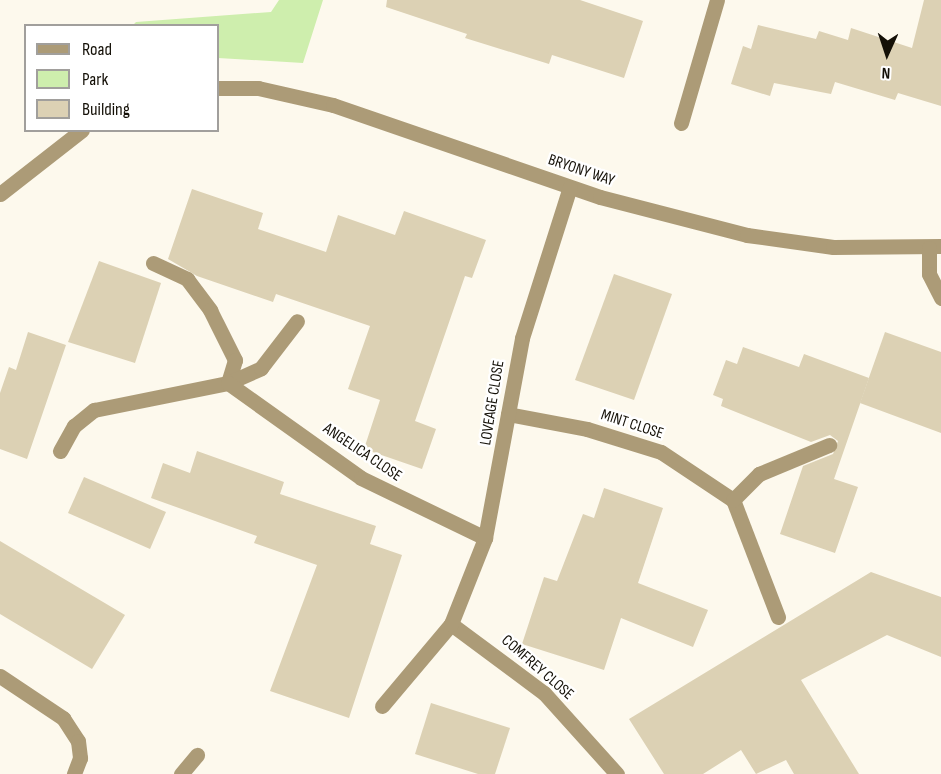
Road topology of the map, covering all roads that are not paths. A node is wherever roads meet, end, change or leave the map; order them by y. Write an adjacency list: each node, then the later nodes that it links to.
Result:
1 (717, 0): 3 (street)
2 (219, 88): 5 (street, BRYONY WAY)
3 (681, 123)
4 (79, 132): 6 (street)
5 (570, 187): 7 (street, BRYONY WAY); 12 (street, LOVEAGE CLOSE)
6 (0, 194)
7 (935, 247): 9 (street)
8 (153, 263): 11 (street)
9 (941, 298)
10 (297, 321): 11 (street)
11 (228, 383): 14 (street); 16 (street, ANGELICA CLOSE)
12 (508, 414): 15 (street, MINT CLOSE); 16 (street, LOVEAGE CLOSE)
13 (829, 445): 15 (street)
14 (60, 451)
15 (733, 500): 17 (street)
16 (485, 537): 18 (street, LOVEAGE CLOSE)
17 (778, 617)
18 (450, 624): 20 (street, LOVEAGE CLOSE); 24 (street, COMFREY CLOSE)
19 (0, 676): 22 (street)
20 (382, 706)
21 (197, 755): 23 (street)
22 (74, 774)
23 (181, 774)
24 (617, 774)

